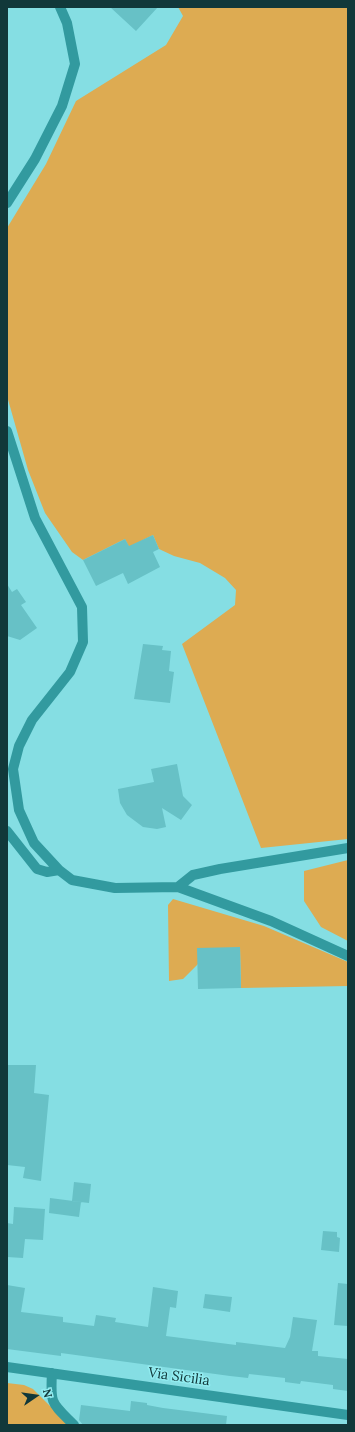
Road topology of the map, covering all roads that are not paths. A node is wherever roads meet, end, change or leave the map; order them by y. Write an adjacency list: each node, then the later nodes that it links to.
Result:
1 (60, 7): 2 (street)
2 (7, 203)
3 (7, 430): 6 (street)
4 (7, 831): 6 (street)
5 (348, 848): 7 (street)
6 (59, 870): 7 (street)
7 (178, 887): 8 (street)
8 (348, 956)
9 (7, 1366): 10 (street, Via Sicilia)
10 (52, 1373): 11 (street, Via Sicilia); 12 (street)
11 (348, 1415)
12 (74, 1425)

